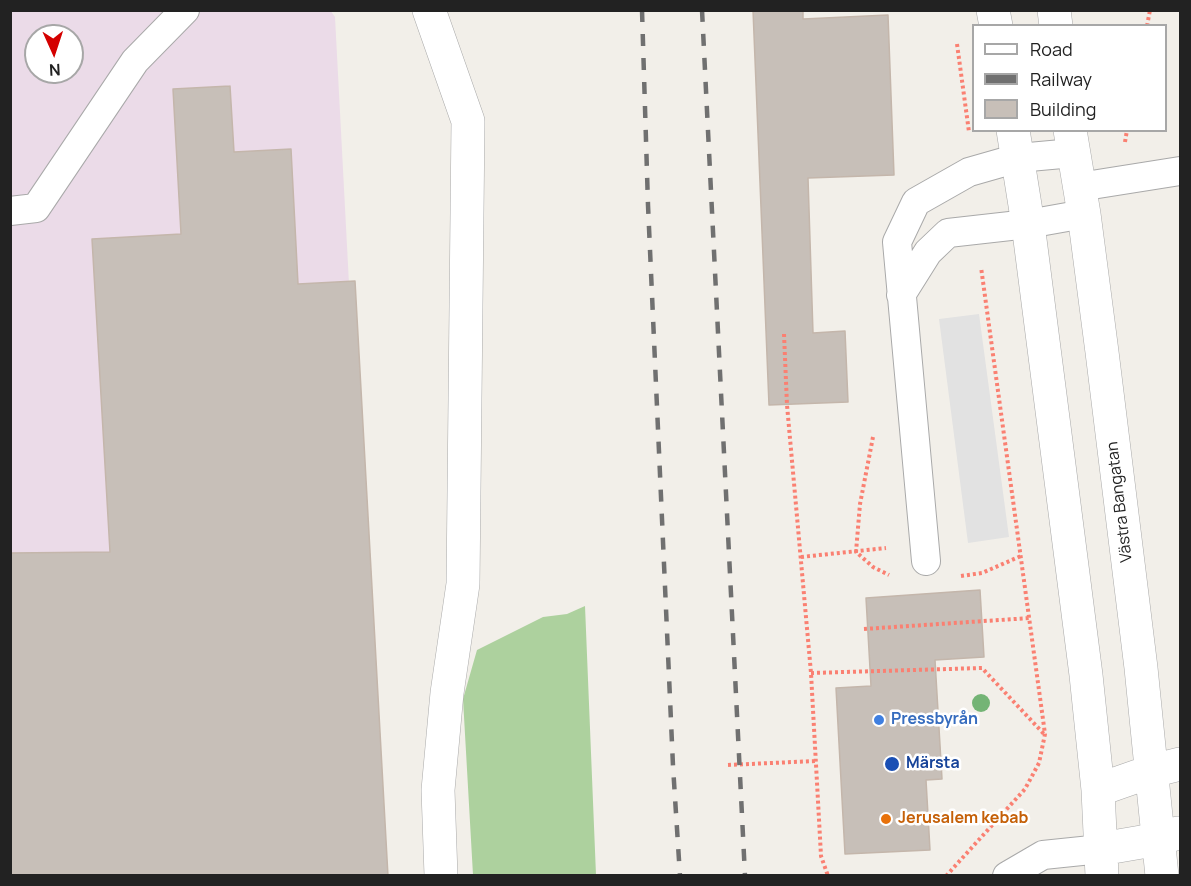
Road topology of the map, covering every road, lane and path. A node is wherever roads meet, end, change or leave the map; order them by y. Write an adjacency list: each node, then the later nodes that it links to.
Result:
1 (185, 10): 9 (lane)
2 (429, 10): 26 (street)
3 (956, 33): 7 (path)
4 (1072, 142): 5 (lane); 8 (street, Västra Bangatan)
5 (1015, 144): 7 (lane); 10 (street)
6 (1180, 171): 8 (lane)
7 (969, 172): 12 (lane)
8 (1082, 201): 10 (lane); 22 (street, Västra Bangatan)
9 (10, 211)
10 (1028, 224): 11 (lane); 23 (street)
11 (976, 230): 12 (lane); 16 (path)
12 (901, 295): 14 (lane)
13 (784, 334): 15 (path)
14 (925, 553): 15 (path)
15 (801, 557): 18 (path)
16 (1030, 618): 17 (path); 19 (path)
17 (864, 629)
18 (811, 673): 19 (path); 20 (path)
19 (1045, 734): 28 (path)
20 (815, 760): 21 (path); 27 (path)
21 (728, 765)
22 (1166, 767): 23 (street); 24 (street, Västra Bangatan)
23 (1098, 790): 25 (street)
24 (1170, 836): 25 (street); 30 (street, Västra Bangatan)
25 (1101, 862): 29 (lane)
26 (441, 876)
27 (828, 876)
28 (946, 876)
29 (1007, 876)
30 (1162, 876)

